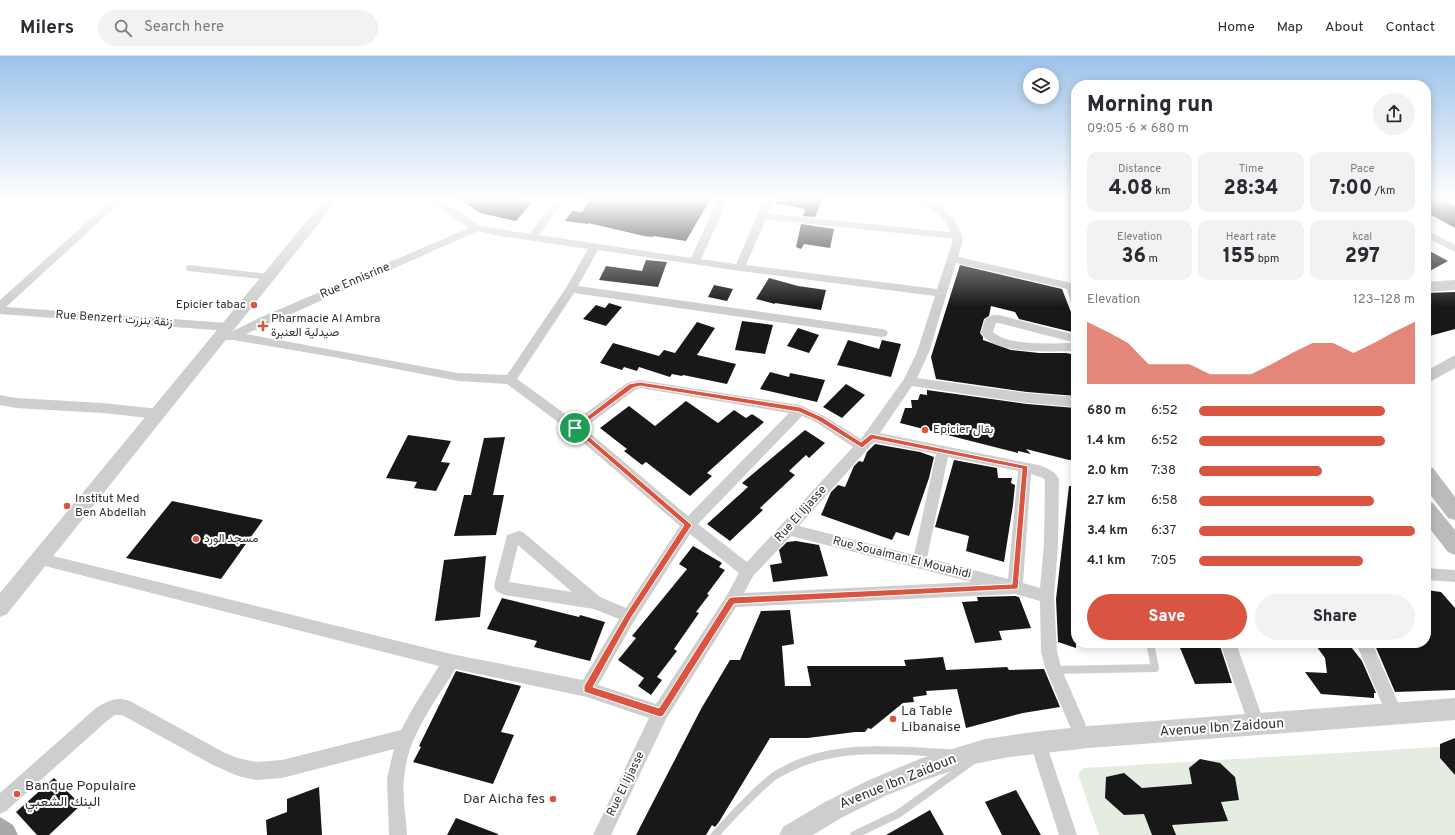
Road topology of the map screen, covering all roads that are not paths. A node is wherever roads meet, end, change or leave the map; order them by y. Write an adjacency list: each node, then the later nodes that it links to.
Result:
1 (80, 234): 24 (street)
2 (304, 234): 18 (street)
3 (463, 234): 27 (street, Rue Ennisrine)
4 (517, 234): 11 (street)
5 (535, 234): 11 (street)
6 (707, 234): 15 (street)
7 (755, 234): 17 (street)
8 (941, 234): 9 (lane)
9 (957, 236): 14 (street, Rue El Ijjasse)
10 (1431, 236): 13 (street)
11 (533, 237): 12 (street)
12 (595, 246): 15 (street); 22 (street)
13 (1455, 249)
14 (952, 259): 20 (street); 23 (street, Rue El Ijjasse)
15 (695, 261): 17 (street)
16 (189, 268): 18 (lane)
17 (740, 268): 23 (street)
18 (269, 277): 27 (street)
19 (1455, 285): 21 (street)
20 (1071, 287)
21 (1431, 287)
22 (571, 289): 26 (street); 32 (street)
23 (941, 293): 33 (street, Rue El Ijjasse)
24 (0, 306)
25 (0, 310): 27 (street, Rue Benzert زنقة بنزرت)
26 (882, 333)
27 (227, 334): 32 (street, Rue Benzert زنقة بنزرت); 37 (street)
28 (1071, 338): 29 (street)
29 (1071, 347)
30 (1455, 361): 31 (street)
31 (1431, 375)
32 (510, 380): 38 (street)
33 (909, 381): 35 (street); 39 (street, Rue El Ijjasse)
34 (0, 400): 37 (street)
35 (1071, 402)
36 (800, 410): 38 (street); 39 (street); 45 (street)
37 (159, 414): 48 (street)
38 (575, 428): 45 (street)
39 (867, 441): 40 (street); 46 (street, Rue El Ijjasse)
40 (943, 451): 41 (street); 49 (street)
41 (1025, 467): 53 (street); 54 (street)
42 (1431, 481): 43 (main road)
43 (1455, 512)
44 (1431, 515): 47 (main road)
45 (688, 525): 50 (street); 58 (street)
46 (788, 529): 49 (street, Rue Souaiman El Mouahidi); 50 (street, Rue El Ijjasse)
47 (1455, 546)
48 (41, 558): 57 (street); 62 (street)
49 (919, 563): 53 (street, Rue Souaiman El Mouahidi)
50 (748, 570): 55 (street, Rue El Ijjasse)
51 (1431, 574): 52 (street)
52 (1455, 576)
53 (1015, 587): 54 (street, Rue Souaiman El Mouahidi); 55 (street)
54 (1047, 597): 63 (street)
55 (732, 600): 66 (street, Rue El Ijjasse)
56 (595, 602): 56 (street); 58 (street)
57 (0, 608)
58 (629, 616): 64 (street)
59 (1151, 648): 63 (lane)
60 (1230, 648): 68 (street)
61 (1366, 648): 67 (street)
62 (451, 661): 64 (street); 69 (street)
63 (1054, 670): 70 (street)
64 (587, 689): 66 (street)
65 (1455, 709): 67 (street, Avenue Ibn Zaidoun)
66 (660, 713): 77 (street, Rue El Ijjasse)
67 (1395, 714): 68 (street, Avenue Ibn Zaidoun)
68 (1257, 726): 70 (street, Avenue Ibn Zaidoun)
69 (406, 737): 73 (street); 76 (street)
70 (1082, 737): 71 (street, Avenue Ibn Zaidoun)
71 (1038, 743): 72 (street, Avenue Ibn Zaidoun); 81 (street)
72 (978, 752): 78 (lane); 79 (street, Avenue Ibn Zaidoun); 80 (lane, Avenue Ibn Zaidoun)
73 (0, 805)
74 (0, 832): 75 (main road)
75 (3, 835)
76 (398, 835)
77 (602, 835)
78 (715, 835)
79 (791, 835)
80 (854, 835)
81 (1068, 835)

